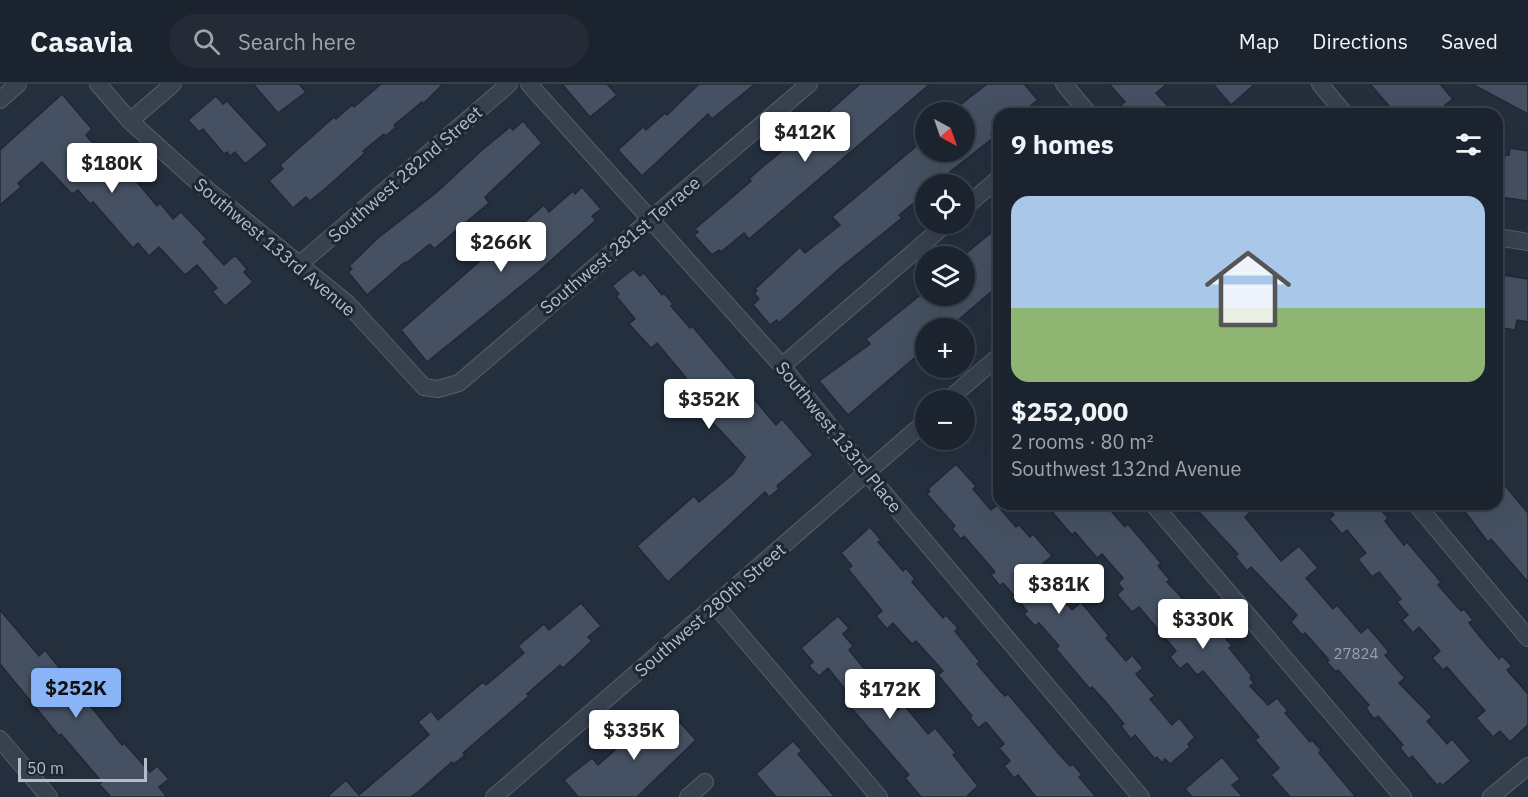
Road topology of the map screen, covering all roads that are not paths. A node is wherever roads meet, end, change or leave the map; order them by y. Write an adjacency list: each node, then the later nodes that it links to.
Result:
1 (18, 84): 9 (street)
2 (98, 84): 12 (street, Southwest 133rd Avenue)
3 (173, 84): 12 (street)
4 (509, 84): 19 (street, Southwest 282nd Street)
5 (529, 84): 15 (street, Southwest 133rd Place)
6 (809, 84): 15 (street, Southwest 281st Terrace)
7 (1064, 84): 10 (street)
8 (1320, 84): 11 (street)
9 (0, 100)
10 (1079, 108)
11 (1340, 108)
12 (130, 121): 19 (street, Southwest 133rd Avenue)
13 (993, 183): 14 (street)
14 (975, 199)
15 (651, 220): 21 (street, Southwest 133rd Place); 22 (street, Southwest 281st Terrace)
16 (934, 234): 21 (street)
17 (1503, 238): 18 (street)
18 (1528, 242)
19 (301, 263): 22 (street, Southwest 133rd Avenue)
20 (993, 361): 23 (street)
21 (782, 366): 25 (street, Southwest 133rd Place)
22 (424, 387)
23 (960, 390)
24 (915, 431): 25 (street, Southwest 280th Street)
25 (867, 473): 28 (street, Southwest 280th Street); 37 (street, Southwest 133rd Place)
26 (1158, 510): 38 (street)
27 (1421, 510): 29 (street)
28 (716, 606): 34 (street, Southwest 280th Street); 36 (street)
29 (1528, 638)
30 (0, 739): 33 (street)
31 (1528, 766): 39 (street)
32 (705, 782): 35 (street)
33 (50, 797)
34 (494, 797)
35 (688, 797)
36 (879, 797)
37 (1141, 797)
38 (1403, 797)
39 (1491, 797)

